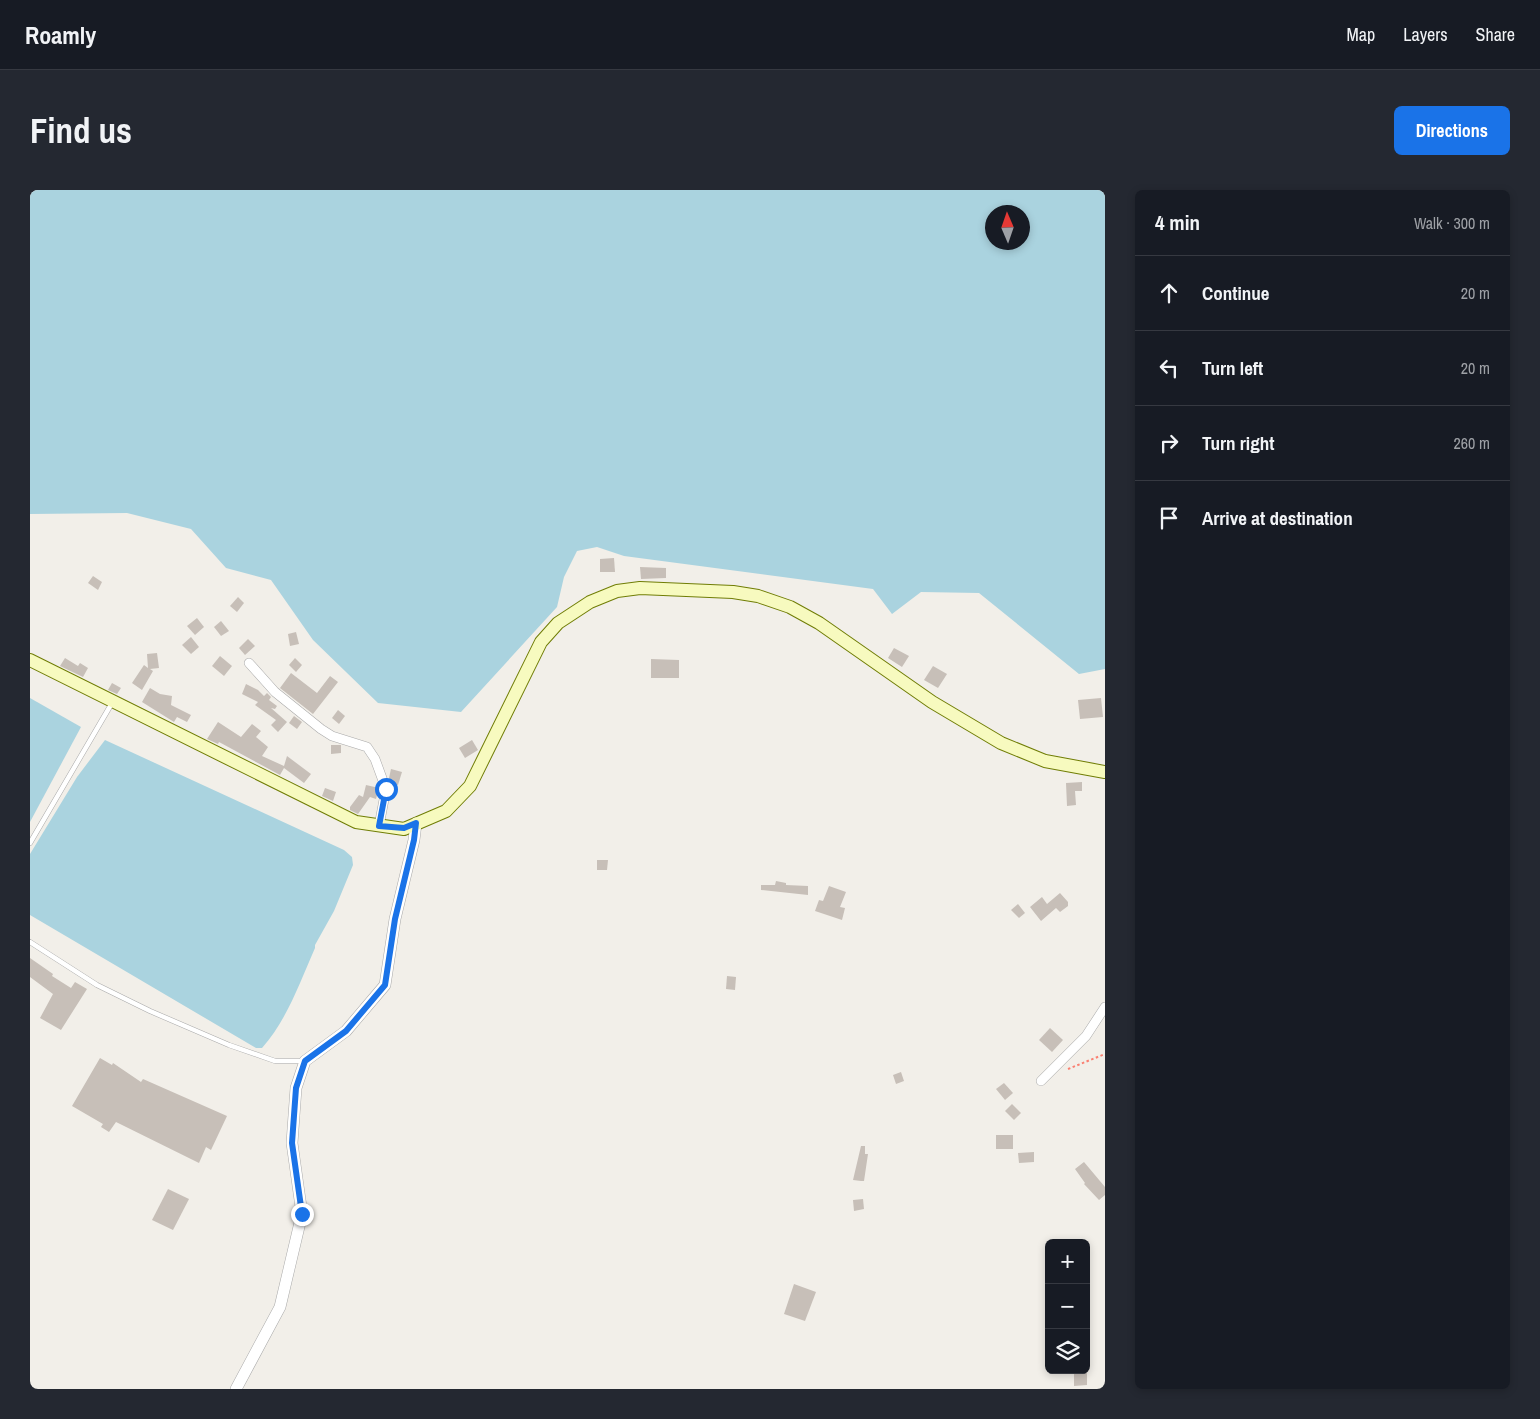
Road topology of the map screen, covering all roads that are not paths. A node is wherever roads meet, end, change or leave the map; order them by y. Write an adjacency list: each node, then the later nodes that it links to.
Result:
1 (30, 660): 3 (main road)
2 (249, 663): 6 (street)
3 (112, 702): 6 (main road); 7 (lane)
4 (1105, 772): 5 (main road)
5 (416, 823): 6 (main road); 10 (street)
6 (379, 826)
7 (30, 843)
8 (30, 942): 10 (lane)
9 (1105, 1007): 11 (street)
10 (305, 1061): 12 (street)
11 (1040, 1081)
12 (236, 1389)

